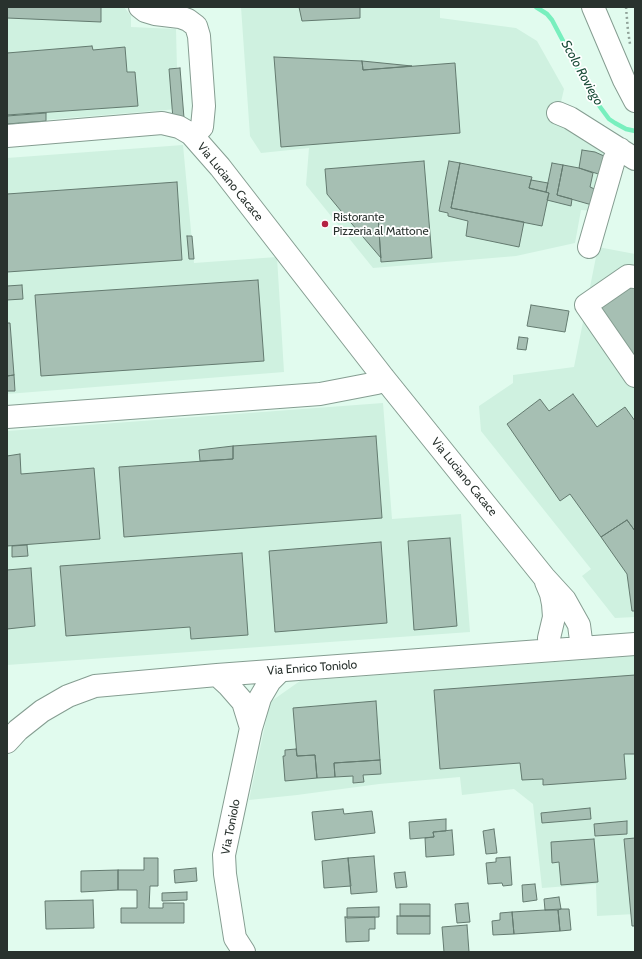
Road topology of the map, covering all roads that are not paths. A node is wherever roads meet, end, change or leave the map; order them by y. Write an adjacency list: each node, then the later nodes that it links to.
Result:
1 (140, 7): 6 (street)
2 (593, 7): 3 (street)
3 (635, 101)
4 (558, 113): 7 (street)
5 (7, 136): 6 (street, Via Luciano Cacace)
6 (193, 136): 11 (street, Via Luciano Cacace)
7 (627, 154): 8 (street)
8 (589, 247)
9 (635, 277): 10 (street)
10 (635, 376)
11 (383, 377): 12 (street); 13 (street, Via Luciano Cacace)
12 (7, 417)
13 (544, 577): 15 (street, Via Luciano Cacace); 16 (street, Via Luciano Cacace)
14 (635, 644): 15 (street, Via Enrico Toniolo)
15 (582, 648): 16 (street, Via Enrico Toniolo)
16 (550, 650): 17 (street, Via Enrico Toniolo)
17 (280, 671): 18 (street, Via Enrico Toniolo); 19 (street, Via Toniolo)
18 (217, 675): 19 (street, Via Toniolo); 20 (street, Via Enrico Toniolo)
19 (251, 728): 21 (street, Via Toniolo)
20 (7, 742)
21 (242, 951)

